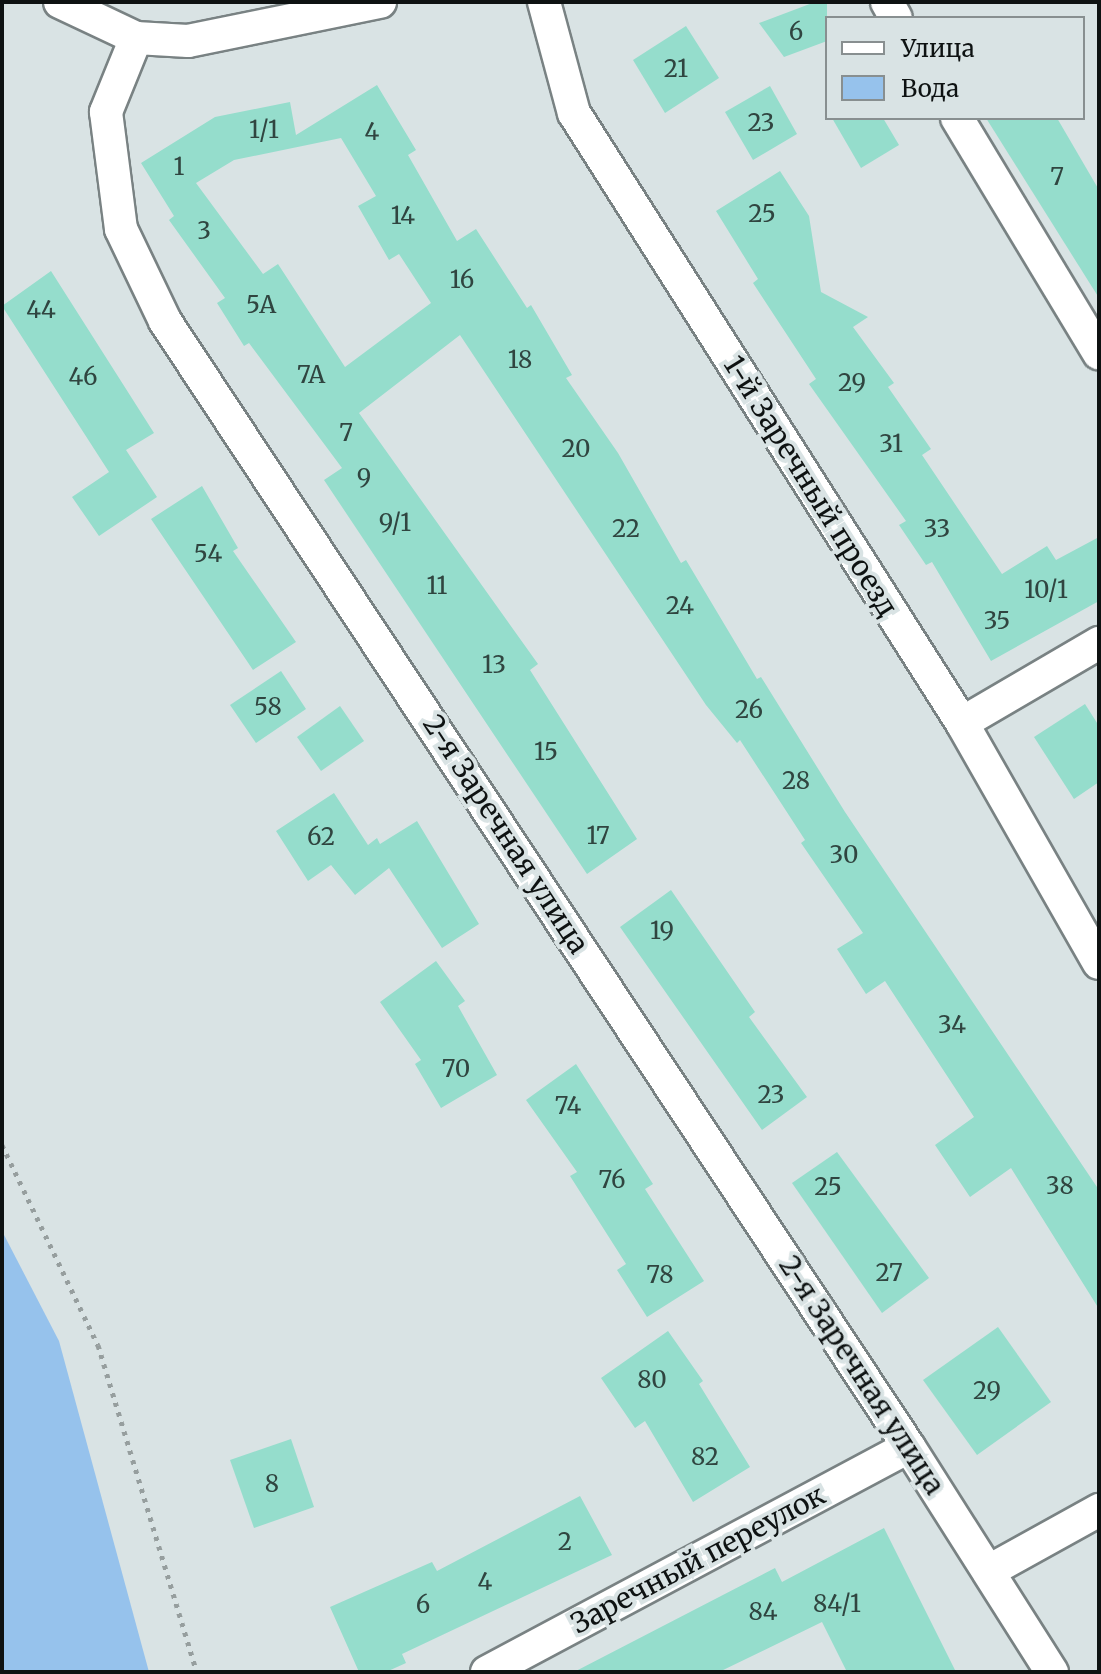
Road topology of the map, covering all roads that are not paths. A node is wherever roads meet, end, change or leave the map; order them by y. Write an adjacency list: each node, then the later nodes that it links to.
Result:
1 (60, 2): 4 (street)
2 (380, 2): 4 (street)
3 (544, 2): 8 (street, 1-й Заречный проезд)
4 (136, 38): 10 (street, 2-я Заречная улица)
5 (958, 120): 6 (street)
6 (1099, 353)
7 (1099, 643): 8 (street)
8 (962, 723): 9 (street, 1-й Заречный проезд)
9 (1099, 963)
10 (909, 1447): 12 (street, 2-я Заречная улица); 13 (street, Заречный переулок)
11 (1099, 1510): 12 (street)
12 (989, 1571): 14 (street, 2-я Заречная улица)
13 (487, 1672)
14 (1052, 1672)

